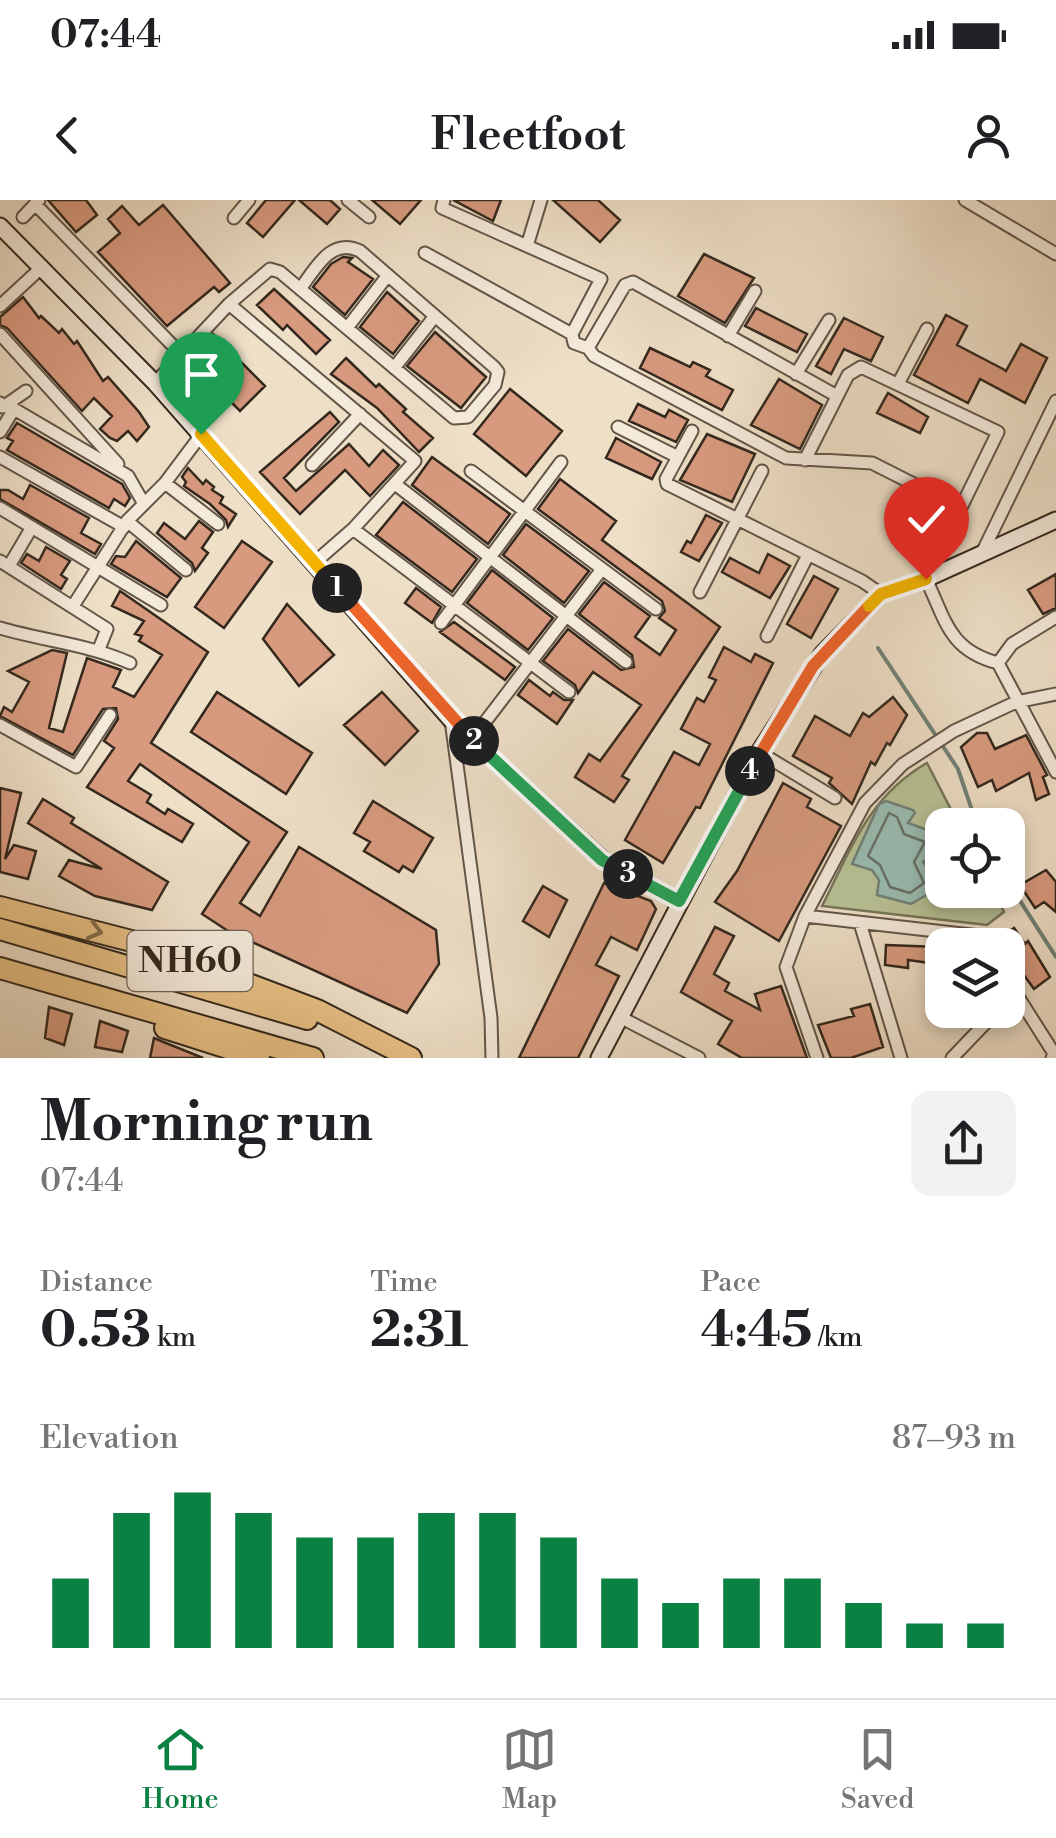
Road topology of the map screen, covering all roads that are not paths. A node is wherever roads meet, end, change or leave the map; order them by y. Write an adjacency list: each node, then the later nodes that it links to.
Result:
1 (249, 200): 9 (street)
2 (348, 200): 7 (street)
3 (444, 200): 11 (street)
4 (540, 200): 11 (street)
5 (966, 200): 13 (street)
6 (37, 202): 8 (street); 28 (street)
7 (368, 217)
8 (23, 218)
9 (234, 218)
10 (3, 236): 14 (street)
11 (527, 246): 25 (street)
12 (425, 254): 25 (street)
13 (1056, 254)
14 (41, 268): 19 (street); 31 (street)
15 (388, 276): 16 (street); 20 (street); 22 (street)
16 (300, 289): 18 (street); 22 (street)
17 (755, 292): 26 (street)
18 (229, 304): 28 (street); 37 (street)
19 (0, 306)
20 (435, 316): 29 (street); 29 (street)
21 (829, 320): 30 (street)
22 (346, 328): 29 (street)
23 (927, 329): 32 (street)
24 (0, 334): 49 (street)
25 (572, 334): 27 (street)
26 (728, 336): 27 (street); 30 (street)
27 (588, 348): 44 (street)
28 (180, 353): 31 (street)
29 (394, 368)
30 (796, 374): 34 (street)
31 (155, 382): 41 (street)
32 (898, 384): 34 (street); 54 (street)
33 (26, 390): 36 (street)
34 (837, 396): 44 (street)
35 (1056, 401): 62 (street)
36 (0, 404)
37 (360, 414): 46 (street); 51 (street)
38 (618, 427): 43 (street)
39 (692, 431): 43 (street)
40 (0, 432): 49 (street)
41 (201, 434): 50 (street); 66 (street)
42 (0, 457): 58 (street)
43 (678, 457): 57 (street)
44 (806, 460): 54 (street)
45 (561, 462): 55 (street)
46 (312, 464)
47 (470, 470): 55 (street)
48 (762, 471): 57 (street)
49 (128, 476): 52 (street)
50 (165, 484): 52 (street); 59 (street)
51 (396, 484): 61 (street); 64 (street)
52 (144, 504): 58 (street)
53 (0, 508): 60 (street)
54 (961, 508): 70 (street)
55 (525, 511): 64 (street); 68 (street)
56 (1056, 520): 62 (street)
57 (736, 522): 63 (street); 71 (street)
58 (126, 524): 67 (street); 69 (street)
59 (218, 524)
60 (32, 527): 65 (street); 67 (street)
61 (353, 529): 66 (street); 74 (street)
62 (982, 553): 70 (street)
63 (808, 556): 72 (street); 81 (street)
64 (490, 557): 74 (street); 77 (street)
65 (4, 563): 75 (street)
66 (314, 563): 91 (street)
67 (99, 568): 73 (street); 75 (street)
68 (602, 569): 76 (street); 77 (street)
69 (186, 570)
70 (926, 579): 72 (street); 86 (street)
71 (700, 592)
72 (881, 594): 94 (street)
73 (161, 605)
74 (454, 605): 79 (street); 85 (street)
75 (73, 606): 82 (street)
76 (656, 609)
77 (566, 616): 83 (street); 85 (street)
78 (1056, 618): 86 (street)
79 (440, 623)
80 (0, 628): 82 (street)
81 (767, 636)
82 (100, 649): 84 (street)
83 (626, 662)
84 (130, 663)
85 (530, 663): 87 (street); 93 (street)
86 (998, 663): 89 (street)
87 (569, 692)
88 (1056, 694): 89 (street)
89 (1016, 702): 95 (street); 99 (street)
90 (110, 715): 92 (street)
91 (451, 720): 93 (street); 113 (street)
92 (0, 726)
93 (472, 739): 97 (street)
94 (759, 752): 96 (street); 97 (street)
95 (1056, 772)
96 (835, 798)
97 (679, 901): 106 (street)
98 (0, 907): 108 (highway, NH60, one-way to 108)
99 (805, 916): 100 (street); 116 (street)
100 (860, 923): 102 (street); 117 (street)
101 (0, 930): 108 (highway)
102 (925, 930)
103 (0, 968): 109 (highway)
104 (0, 980): 111 (highway, NH60)
105 (1025, 1013): 110 (street)
106 (620, 1017): 114 (street); 115 (street)
107 (981, 1028): 118 (street)
108 (370, 1040): 112 (highway, NH60)
109 (310, 1056)
110 (1055, 1056)
111 (258, 1058)
112 (411, 1058)
113 (492, 1058)
114 (599, 1058)
115 (698, 1058)
116 (817, 1058)
117 (900, 1058)
118 (952, 1058)

